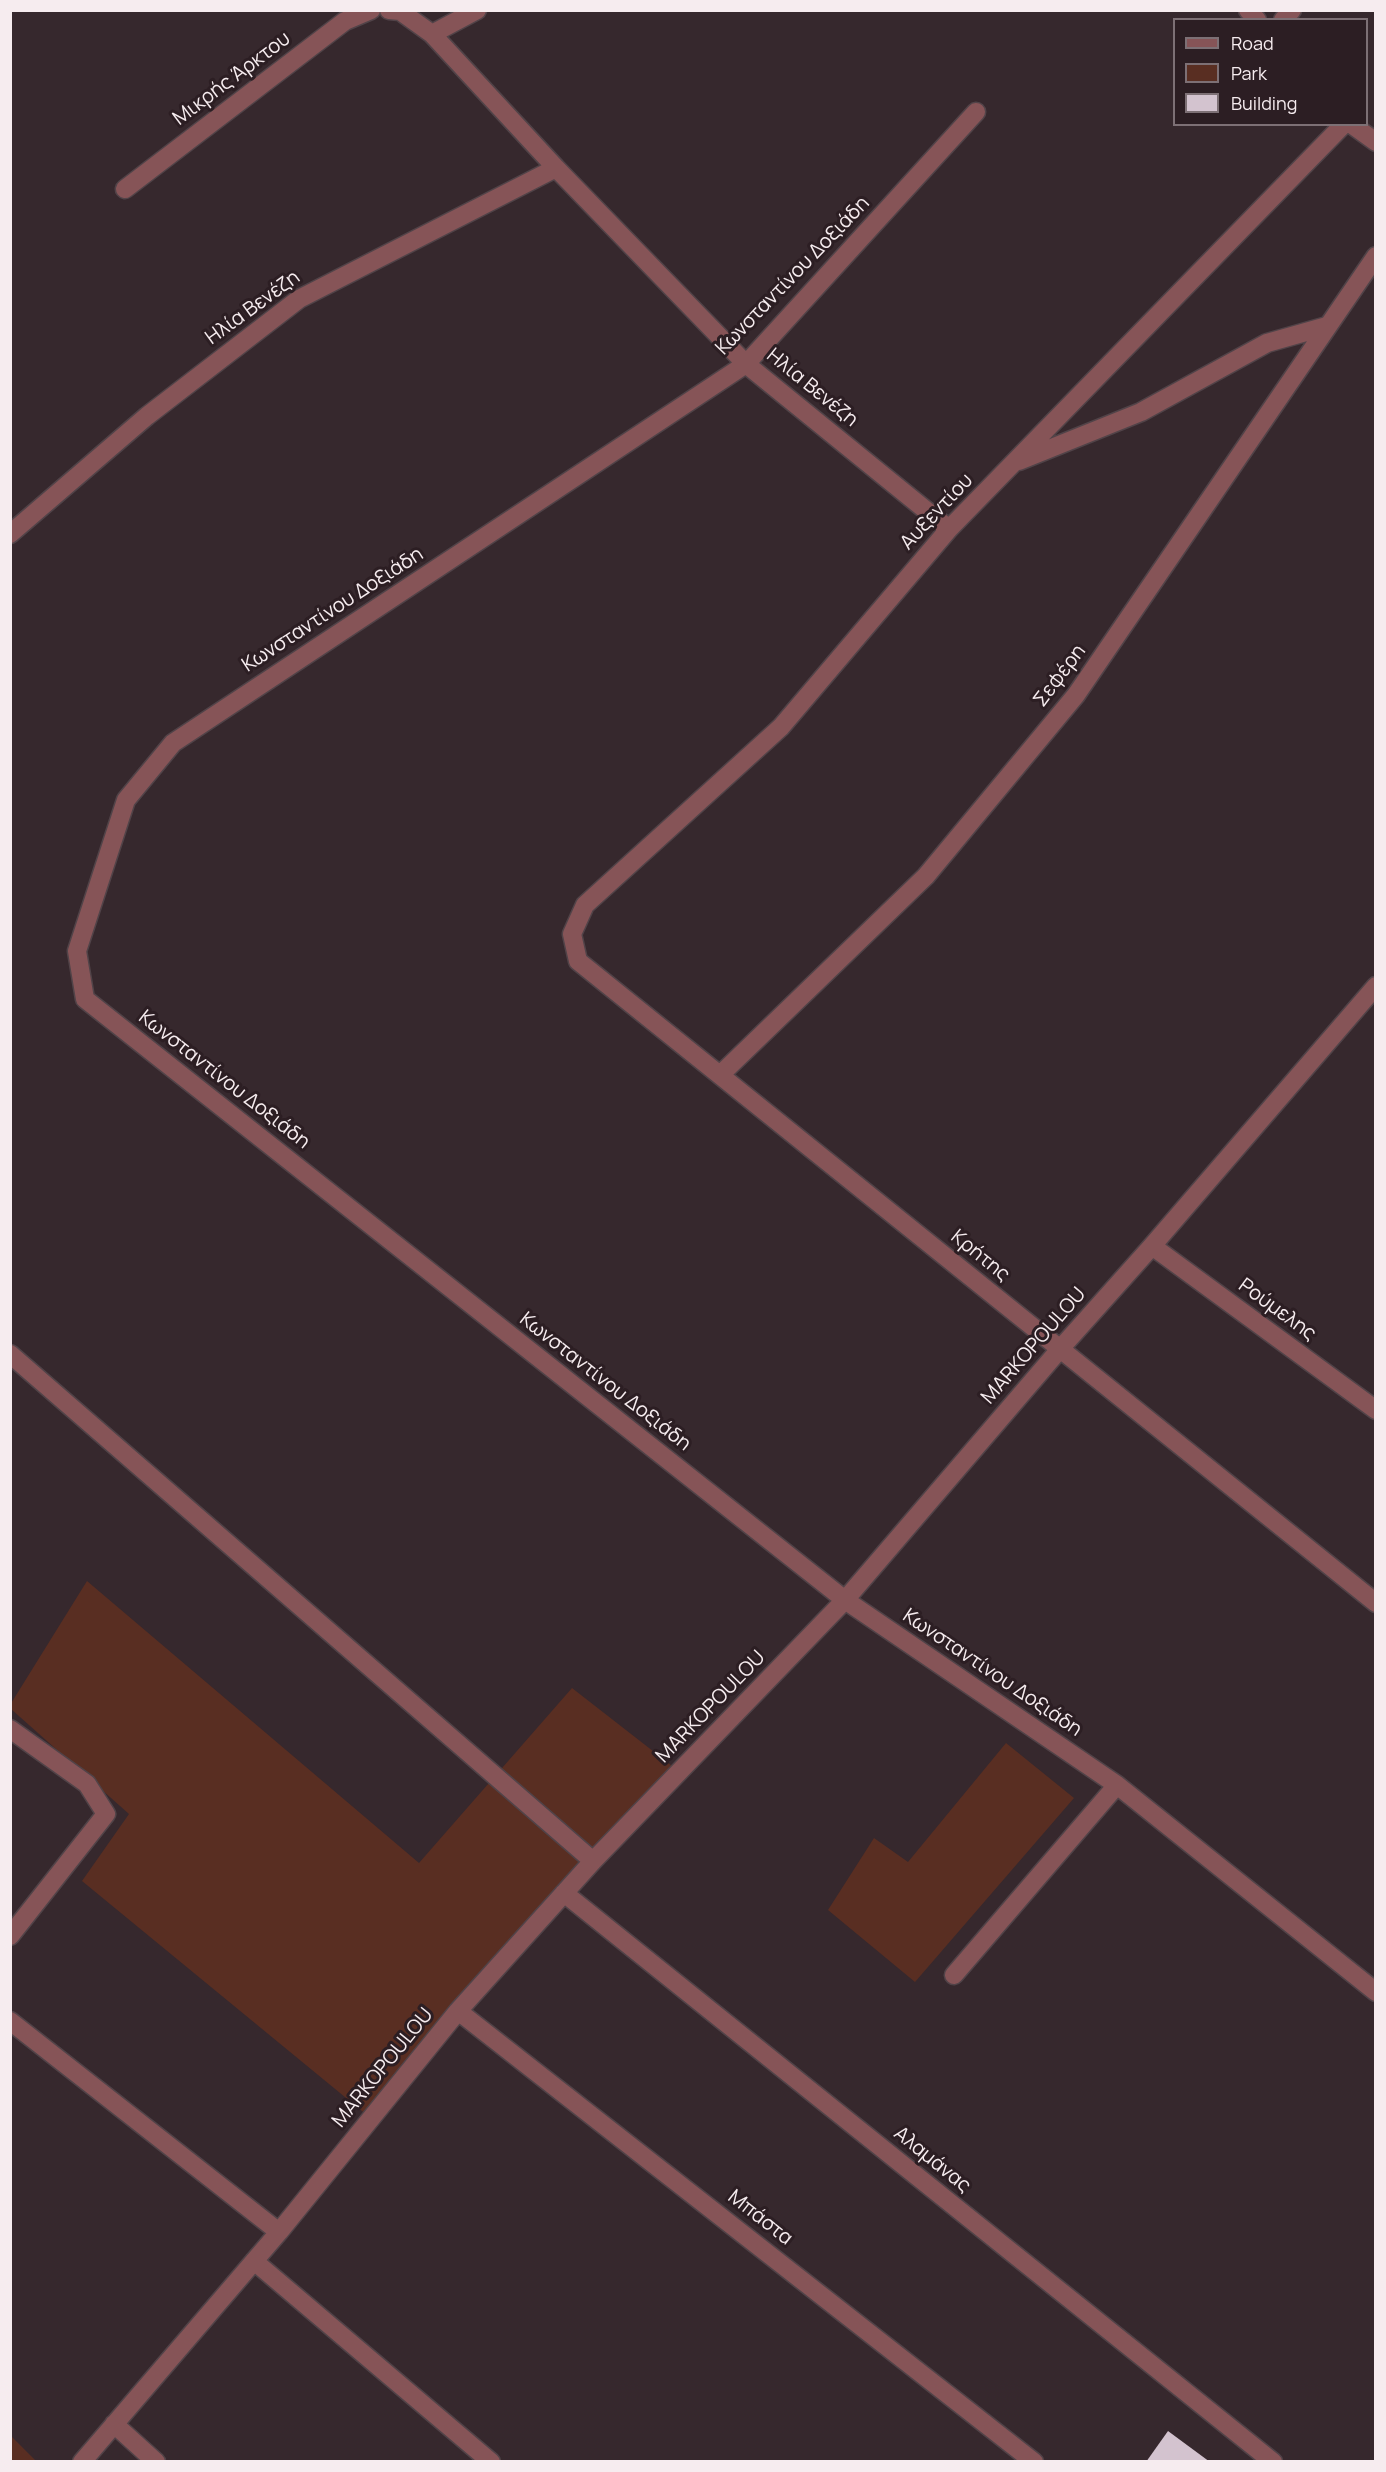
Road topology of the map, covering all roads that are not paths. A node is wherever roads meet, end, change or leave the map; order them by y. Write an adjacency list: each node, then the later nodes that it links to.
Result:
1 (370, 10): 10 (street, Μικρής Άρκτου)
2 (388, 10): 4 (street)
3 (477, 10): 4 (street)
4 (432, 33): 9 (street, Ηλία Βενέζη)
5 (976, 111): 13 (street, Κωνσταντίνου Δοξιάδη)
6 (1342, 126): 14 (street, Αυξεντίου)
7 (1354, 126): 8 (street)
8 (1376, 142)
9 (556, 168): 13 (street, Ηλία Βενέζη); 16 (street, Ηλία Βενέζη)
10 (124, 189)
11 (1376, 256): 12 (street, Σεφέρη)
12 (1327, 326): 14 (street); 19 (street, Σεφέρη)
13 (746, 364): 15 (street, Ηλία Βενέζη); 24 (street, Κωνσταντίνου Δοξιάδη)
14 (1014, 463): 15 (street, Αυξεντίου)
15 (949, 529): 17 (street, Αυξεντίου)
16 (10, 534)
17 (572, 934): 19 (street, Κρήτης)
18 (1376, 986): 20 (street, MARKOPOULOU)
19 (720, 1075): 21 (street, Κρήτης)
20 (1152, 1246): 21 (street, MARKOPOULOU); 23 (street, Ρούμελης)
21 (1060, 1349): 24 (street, MARKOPOULOU); 25 (street, Κρήτης)
22 (10, 1354): 28 (street)
23 (1376, 1410)
24 (845, 1600): 27 (street, Κωνσταντίνου Δοξιάδη); 28 (street, MARKOPOULOU)
25 (1376, 1603)
26 (10, 1729): 30 (street)
27 (1117, 1785): 31 (street); 32 (street, Κωνσταντίνου Δοξιάδη)
28 (594, 1861): 29 (street, MARKOPOULOU)
29 (564, 1893): 33 (street, MARKOPOULOU); 42 (street, Αλαμάνας)
30 (10, 1936)
31 (954, 1975)
32 (1376, 1992)
33 (458, 2011): 35 (street, MARKOPOULOU); 41 (street, Μπάστα)
34 (10, 2020): 35 (street)
35 (279, 2232): 36 (street, MARKOPOULOU)
36 (254, 2260): 37 (street, MARKOPOULOU); 40 (street)
37 (114, 2424): 38 (street, MARKOPOULOU); 39 (street)
38 (82, 2462)
39 (156, 2462)
40 (491, 2462)
41 (1034, 2462)
42 (1273, 2462)

